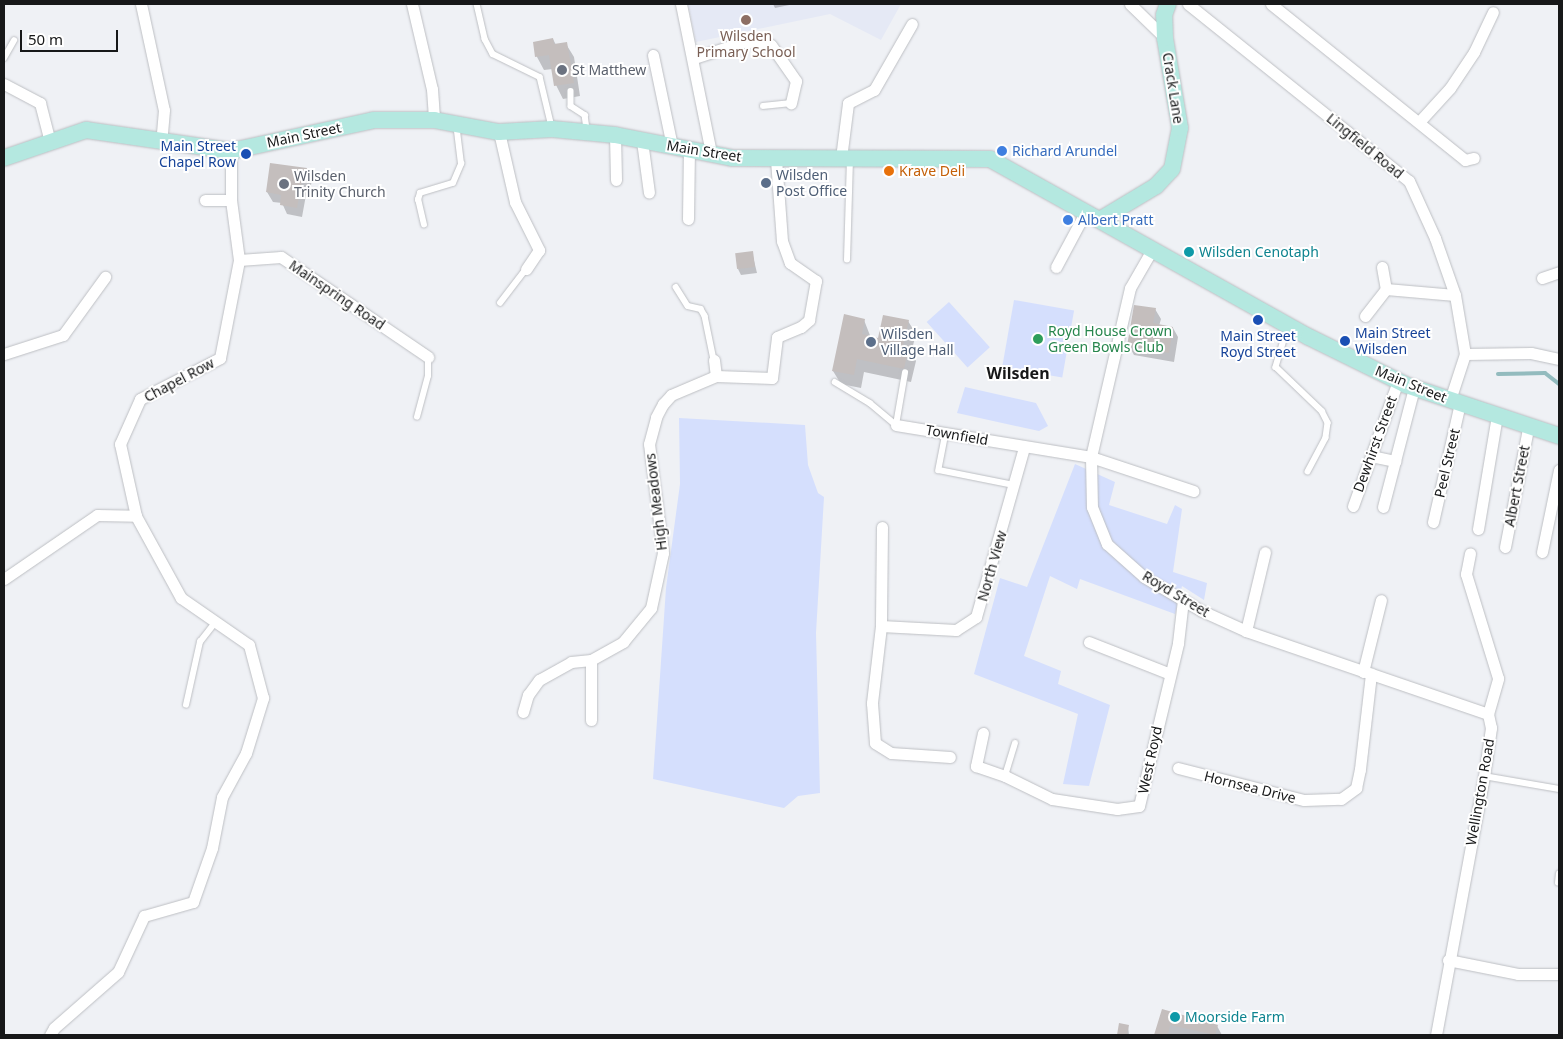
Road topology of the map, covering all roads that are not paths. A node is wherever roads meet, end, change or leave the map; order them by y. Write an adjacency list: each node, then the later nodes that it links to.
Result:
1 (141, 4): 29 (street)
2 (412, 4): 20 (street)
3 (477, 4): 23 (lane)
4 (681, 4): 15 (street)
5 (1130, 4): 11 (street, Crack Lane)
6 (1168, 4): 11 (street, Crack Lane)
7 (1188, 4): 57 (street, Lingfield Road)
8 (1271, 4): 21 (street)
9 (1493, 12): 21 (street)
10 (912, 24): 35 (street)
11 (1165, 38): 44 (street, Crack Lane)
12 (14, 40): 14 (lane)
13 (653, 56): 30 (street)
14 (4, 58)
15 (694, 58): 18 (street); 33 (street)
16 (4, 84): 27 (street)
17 (570, 91): 25 (lane)
18 (791, 103): 19 (lane)
19 (763, 106)
20 (434, 120): 22 (street, Main Street); 32 (street, Main Street)
21 (1419, 122): 36 (street)
22 (456, 126): 24 (street, Main Street); 45 (lane)
23 (552, 129): 24 (street, Main Street); 25 (street, Main Street)
24 (499, 132): 51 (street)
25 (587, 132): 26 (street, Main Street)
26 (615, 135): 28 (street, Main Street); 38 (street)
27 (50, 142): 29 (street, Main Street); 34 (street, Main Street)
28 (642, 142): 30 (street, Main Street); 39 (street)
29 (161, 143): 32 (street, Main Street)
30 (672, 146): 31 (street, Main Street)
31 (689, 148): 33 (street, Main Street); 43 (street)
32 (231, 150): 41 (street, Chapel Row)
33 (711, 153): 37 (street, Main Street)
34 (4, 158)
35 (846, 158): 37 (street, Main Street); 42 (street, Main Street); 48 (lane)
36 (1474, 158)
37 (776, 159): 67 (street)
38 (616, 180)
39 (649, 194)
40 (205, 200): 41 (street)
41 (231, 200): 47 (street, Chapel Row)
42 (1086, 212): 44 (street, Main Street); 49 (street)
43 (688, 219)
44 (1101, 220): 46 (street, Main Street)
45 (424, 224)
46 (1152, 248): 60 (street, Main Street); 80 (street, Royd Street)
47 (239, 260): 63 (street, Mainspring Road); 88 (street, Chapel Row)
48 (847, 260)
49 (1056, 267)
50 (1382, 267): 56 (street)
51 (526, 269): 58 (lane)
52 (1559, 272): 54 (street)
53 (105, 277): 61 (street)
54 (1542, 278)
55 (676, 287): 64 (lane)
56 (1386, 289): 57 (street); 59 (street)
57 (1455, 295): 62 (street, Lingfield Road)
58 (500, 303)
59 (1365, 316)
60 (1289, 325): 68 (street, Main Street); 83 (lane)
61 (4, 354)
62 (1465, 354): 65 (street); 71 (street, Lingfield Road)
63 (428, 357): 73 (lane)
64 (714, 360): 67 (street)
65 (1559, 360)
66 (905, 373): 75 (lane)
67 (716, 376): 103 (street, High Meadows)
68 (1398, 381): 70 (street, Main Street); 79 (street, Dewhirst Street)
69 (835, 382): 75 (lane)
70 (1414, 388): 71 (street, Main Street); 81 (street)
71 (1455, 402): 72 (street, Main Street); 89 (street, Peel Street)
72 (1497, 415): 74 (street, Main Street); 91 (street)
73 (417, 417)
74 (1529, 424): 77 (street, Main Street); 92 (street, Albert Street)
75 (896, 425): 76 (street, Townfield)
76 (946, 433): 78 (street, Townfield); 84 (lane)
77 (1559, 436)
78 (1024, 447): 80 (street, Townfield); 84 (street, North View)
79 (1371, 456): 81 (street); 86 (street, Dewhirst Street)
80 (1091, 458): 85 (street, Townfield); 97 (street, Royd Street)
81 (1395, 461): 87 (street)
82 (1559, 470): 94 (street)
83 (1308, 472)
84 (1014, 485): 100 (street, North View)
85 (1193, 491)
86 (1353, 506)
87 (1383, 507)
88 (136, 516): 96 (street); 99 (street)
89 (1433, 522)
90 (882, 527): 100 (street)
91 (1478, 529)
92 (1505, 547)
93 (1265, 552): 101 (street)
94 (1542, 552)
95 (1470, 553): 108 (street, Wellington Road)
96 (4, 579)
97 (1182, 600): 101 (street, Royd Street); 104 (street, West Royd)
98 (1381, 600): 105 (street, Hornsea Drive)
99 (215, 623): 106 (lane); 121 (street)
100 (881, 626): 112 (street)
101 (1246, 631): 105 (street, Royd Street)
102 (1089, 642): 104 (street)
103 (591, 660): 107 (street, High Meadows); 109 (street)
104 (1168, 673): 114 (street, West Royd)
105 (1367, 673): 108 (street, Royd Street); 113 (street, Hornsea Drive)
106 (186, 705)
107 (523, 712)
108 (1488, 714): 115 (street, Wellington Road)
109 (591, 720)
110 (983, 733): 114 (street, West Royd)
111 (1015, 743): 114 (lane)
112 (950, 757)
113 (1178, 768)
114 (1005, 776)
115 (1484, 776): 116 (lane); 119 (street, Wellington Road)
116 (1559, 789)
117 (1559, 874): 118 (lane)
118 (1558, 883)
119 (1448, 960): 120 (street); 122 (street, Wellington Road)
120 (1559, 974)
121 (50, 1035)
122 (1436, 1035)

